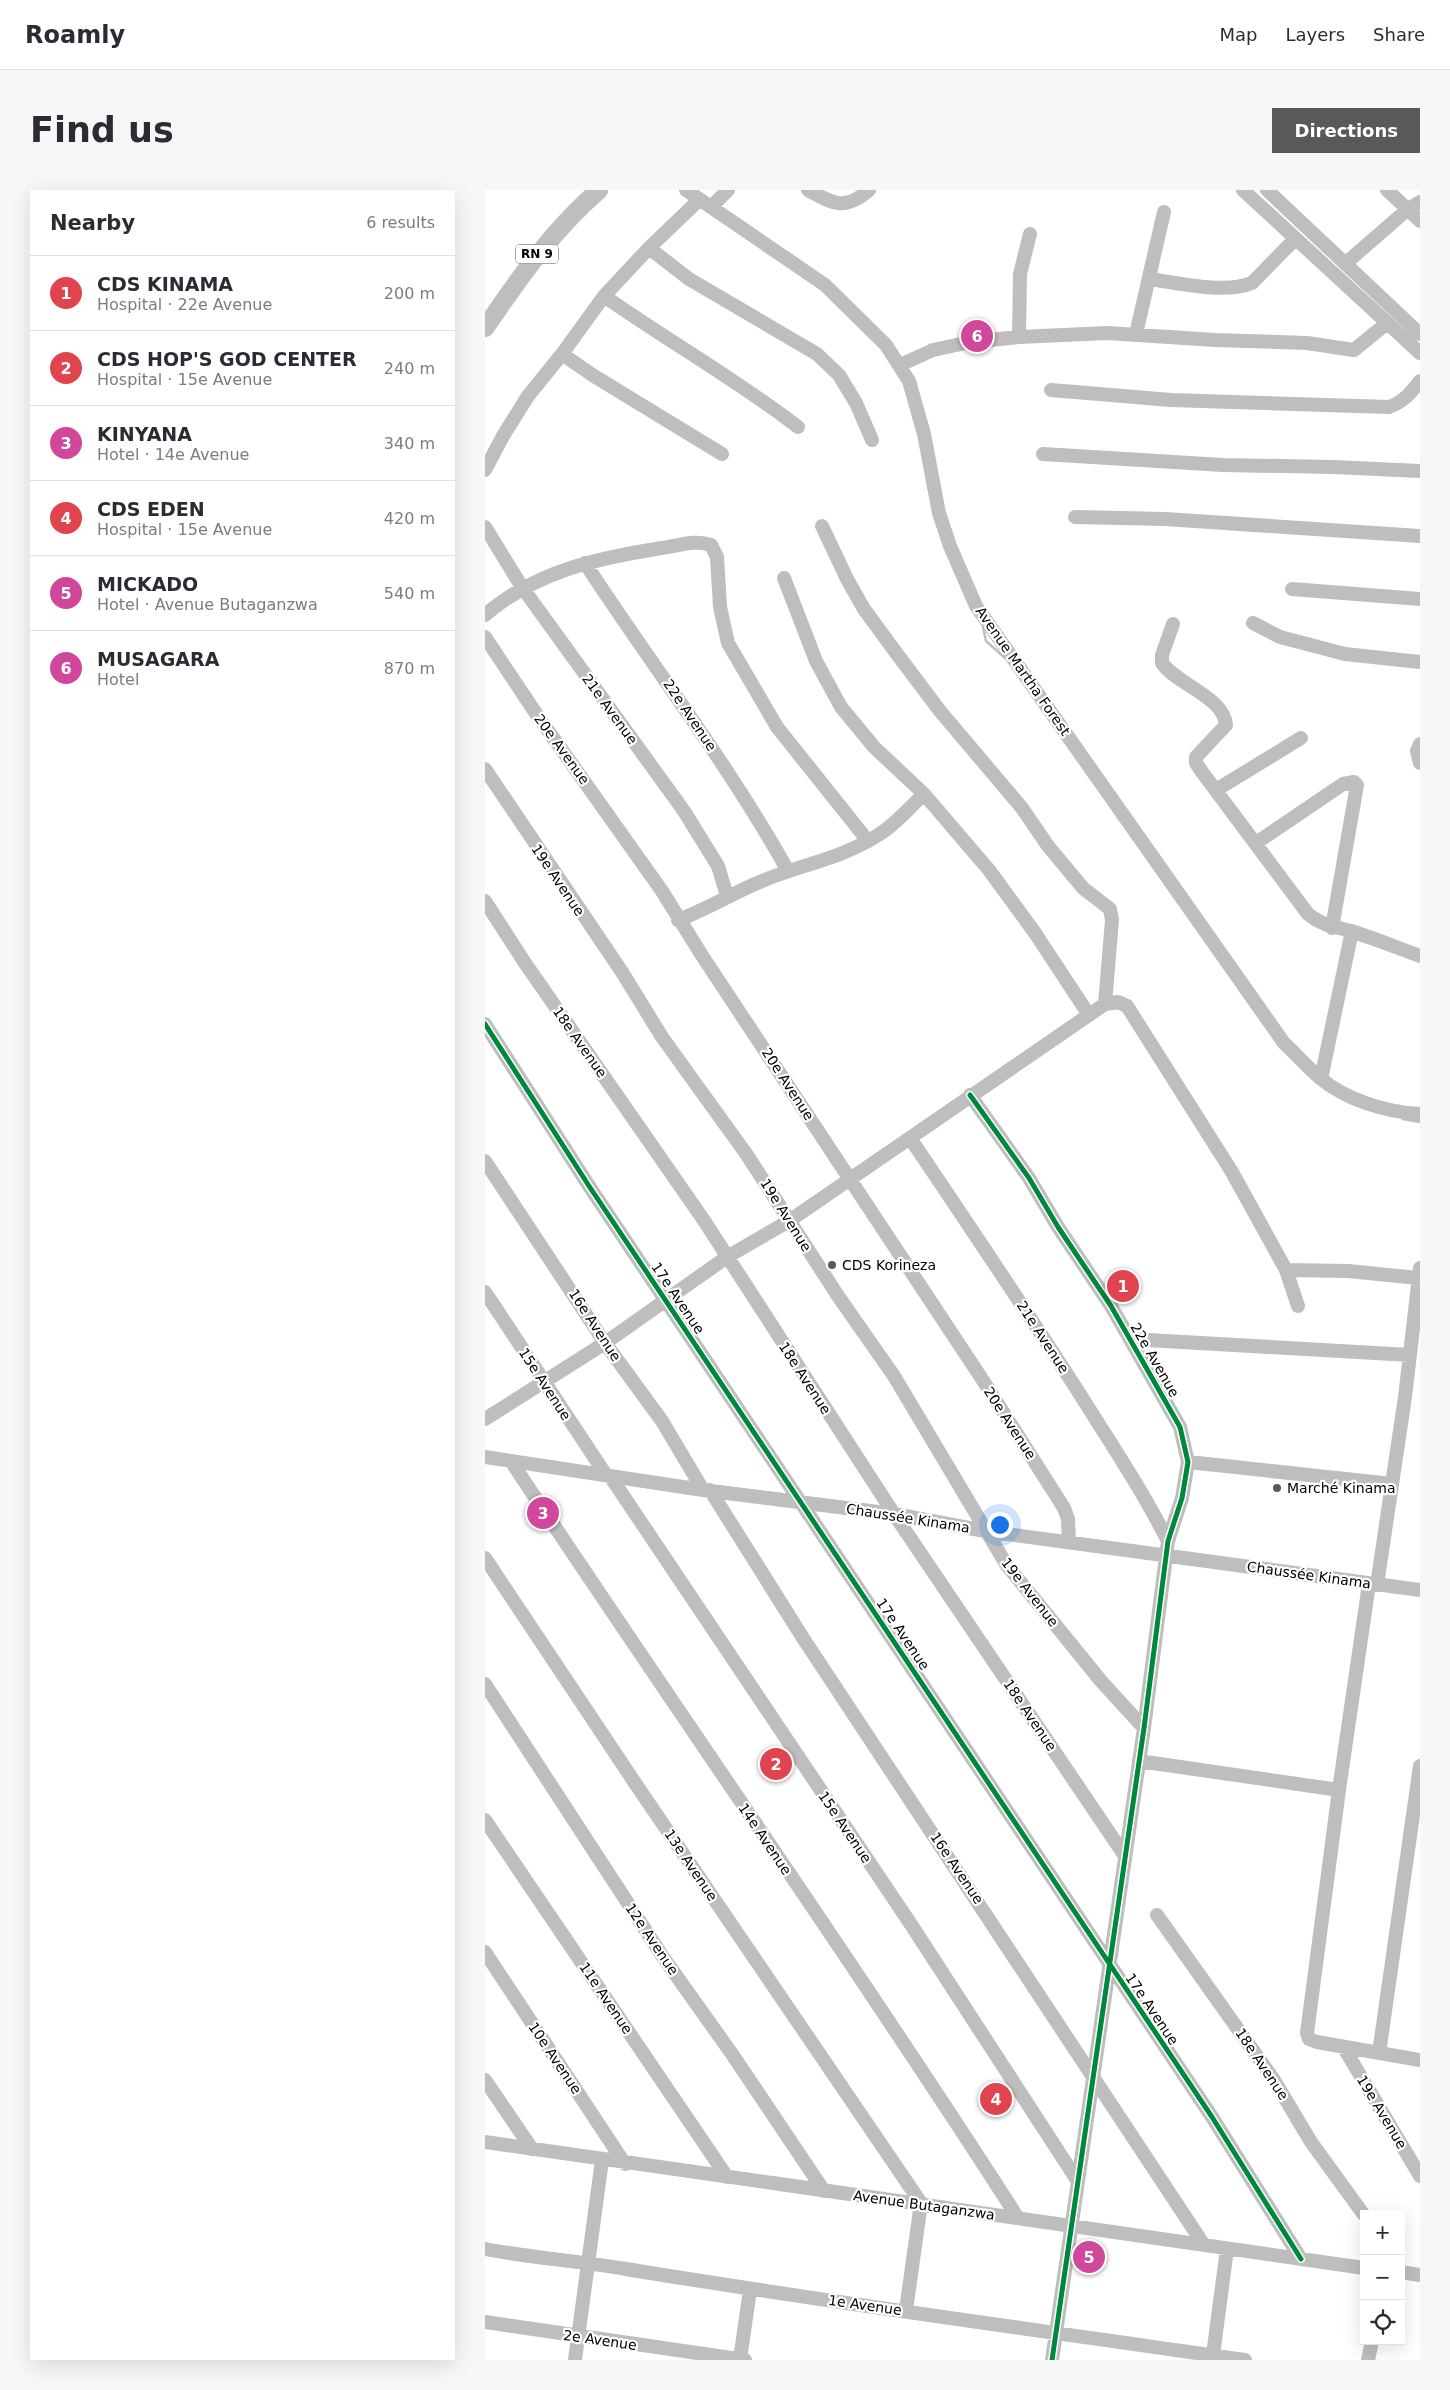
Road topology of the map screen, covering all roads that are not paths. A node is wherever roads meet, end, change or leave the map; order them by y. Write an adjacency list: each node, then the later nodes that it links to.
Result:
1 (599, 190): 20 (main road, RN 9)
2 (686, 190): 9 (street, Avenue Martha Forest)
3 (729, 190): 9 (street)
4 (807, 190): 5 (street)
5 (869, 190)
6 (1243, 190): 14 (street)
7 (1267, 190): 16 (street)
8 (1387, 190): 10 (street)
9 (705, 204): 15 (street); 26 (street, Avenue Martha Forest)
10 (1414, 206): 12 (street); 16 (street)
11 (1164, 212): 17 (street)
12 (1420, 221)
13 (1030, 234): 23 (street)
14 (1295, 239): 17 (street); 19 (street)
15 (649, 248): 18 (street); 30 (street)
16 (1346, 263): 22 (street)
17 (1149, 279): 21 (street)
18 (604, 296): 25 (street); 29 (street)
19 (1386, 324): 21 (street); 24 (street)
20 (485, 328)
21 (1136, 334): 23 (street)
22 (1420, 334)
23 (1019, 337): 26 (street)
24 (1420, 353)
25 (562, 354): 31 (street); 33 (street)
26 (900, 365): 67 (street, Avenue Martha Forest)
27 (1420, 380): 28 (street)
28 (1051, 390)
29 (798, 427)
30 (872, 440)
31 (722, 454)
32 (1043, 454): 34 (street)
33 (485, 470)
34 (1420, 471)
35 (1075, 517): 38 (street)
36 (822, 526): 64 (street)
37 (485, 527): 41 (street, 21e Avenue)
38 (1420, 536)
39 (585, 563): 41 (street); 55 (street); 57 (street, 22e Avenue)
40 (784, 578): 54 (street)
41 (522, 587): 44 (street); 58 (street, 21e Avenue)
42 (1291, 589): 43 (street)
43 (1420, 599)
44 (485, 614)
45 (1253, 623): 48 (street)
46 (1173, 624): 53 (street)
47 (485, 637): 60 (street, 20e Avenue)
48 (1420, 662)
49 (1301, 738): 53 (street)
50 (1420, 744): 51 (street)
51 (1420, 763)
52 (485, 769): 73 (street, 19e Avenue)
53 (1216, 790): 56 (street)
54 (924, 794): 55 (street); 65 (street)
55 (868, 841): 57 (street)
56 (1256, 843): 61 (street); 61 (street)
57 (788, 870): 58 (street)
58 (727, 896): 60 (street)
59 (485, 901): 74 (street, 18e Avenue)
60 (679, 920): 72 (street, 20e Avenue)
61 (1332, 928): 62 (street)
62 (1352, 931): 63 (street); 67 (street)
63 (1420, 956)
64 (1105, 1004): 65 (street); 75 (street)
65 (1089, 1015): 68 (street)
66 (485, 1024): 78 (street, 17e Avenue)
67 (1321, 1078): 69 (street, Avenue Martha Forest)
68 (970, 1095): 70 (street); 80 (street, 22e Avenue)
69 (1420, 1114)
70 (911, 1138): 72 (street); 95 (street, 21e Avenue)
71 (485, 1161): 81 (street, 16e Avenue)
72 (850, 1178): 73 (street); 94 (street, 20e Avenue)
73 (789, 1221): 74 (street); 93 (street, 19e Avenue)
74 (727, 1257): 78 (street); 92 (street, 18e Avenue)
75 (1286, 1270): 76 (street); 79 (street)
76 (1419, 1273): 82 (street)
77 (485, 1292): 83 (street, 15e Avenue)
78 (667, 1300): 81 (street); 91 (street, 17e Avenue)
79 (1298, 1306)
80 (1130, 1340): 82 (street); 87 (street, 22e Avenue)
81 (605, 1343): 83 (street); 90 (street, 16e Avenue)
82 (1410, 1355): 89 (street)
83 (544, 1383): 84 (street); 88 (street, 15e Avenue)
84 (485, 1419)
85 (485, 1456): 86 (street, Chaussée Kinama)
86 (511, 1461): 88 (street, Chaussée Kinama); 124 (street, 14e Avenue)
87 (1188, 1462): 89 (street); 95 (street, 22e Avenue)
88 (608, 1475): 90 (street, Chaussée Kinama); 120 (street, 15e Avenue)
89 (1392, 1484): 97 (street)
90 (707, 1490): 91 (street, Chaussée Kinama); 112 (street, 16e Avenue)
91 (800, 1502): 92 (street, Chaussée Kinama); 108 (street, 17e Avenue)
92 (894, 1514): 93 (street, Chaussée Kinama); 105 (street, 18e Avenue)
93 (985, 1531): 94 (street, Chaussée Kinama); 100 (street, 19e Avenue)
94 (1069, 1542): 95 (street, Chaussée Kinama)
95 (1168, 1548): 97 (street, Chaussée Kinama); 100 (street, 22e Avenue)
96 (485, 1558): 122 (street, 13e Avenue)
97 (1373, 1584): 98 (street, Chaussée Kinama); 103 (street)
98 (1420, 1590)
99 (485, 1684): 121 (street, 12e Avenue)
100 (1144, 1728): 101 (street, 22e Avenue)
101 (1139, 1761): 103 (street); 105 (street, 22e Avenue)
102 (1420, 1766): 110 (street)
103 (1339, 1790): 109 (street)
104 (485, 1820): 119 (street, 11e Avenue)
105 (1125, 1856): 108 (street, 22e Avenue)
106 (1157, 1915): 123 (street, 18e Avenue)
107 (485, 1952): 117 (street, 10e Avenue)
108 (1110, 1967): 112 (street, 22e Avenue); 129 (street, 17e Avenue)
109 (1344, 2048): 110 (street); 118 (street, 19e Avenue)
110 (1379, 2053): 111 (street)
111 (1420, 2060)
112 (1094, 2076): 120 (street, 22e Avenue); 126 (street, 16e Avenue)
113 (485, 2080): 115 (street)
114 (485, 2142): 115 (street, Avenue Butaganzwa)
115 (532, 2149): 116 (street, Avenue Butaganzwa)
116 (602, 2160): 117 (street, Avenue Butaganzwa); 130 (street)
117 (625, 2164): 119 (street, Avenue Butaganzwa)
118 (1420, 2176)
119 (727, 2177): 121 (street, Avenue Butaganzwa)
120 (1077, 2180): 125 (street, 22e Avenue)
121 (824, 2191): 122 (street, Avenue Butaganzwa)
122 (921, 2203): 124 (street, Avenue Butaganzwa); 135 (street)
123 (1360, 2210)
124 (1018, 2218): 125 (street, Avenue Butaganzwa)
125 (1071, 2227): 126 (street, Avenue Butaganzwa); 137 (street, 22e Avenue)
126 (1204, 2245): 127 (street, Avenue Butaganzwa)
127 (1227, 2248): 129 (street, Avenue Butaganzwa); 140 (street)
128 (485, 2249): 130 (street, 1e Avenue)
129 (1301, 2258): 131 (street, Avenue Butaganzwa)
130 (589, 2263): 134 (street, 1e Avenue); 138 (street)
131 (1360, 2267)
132 (1405, 2273): 133 (street)
133 (1420, 2275)
134 (750, 2290): 135 (street, 1e Avenue); 142 (street)
135 (906, 2310): 137 (street, 1e Avenue)
136 (485, 2322): 138 (street, 2e Avenue)
137 (1056, 2334): 140 (street, 1e Avenue); 143 (street, 22e Avenue)
138 (578, 2337): 141 (street); 142 (street, 2e Avenue)
139 (1371, 2345): 145 (street)
140 (1208, 2356): 144 (street, 1e Avenue)
141 (575, 2360)
142 (742, 2360)
143 (1052, 2360)
144 (1245, 2360)
145 (1368, 2360)

